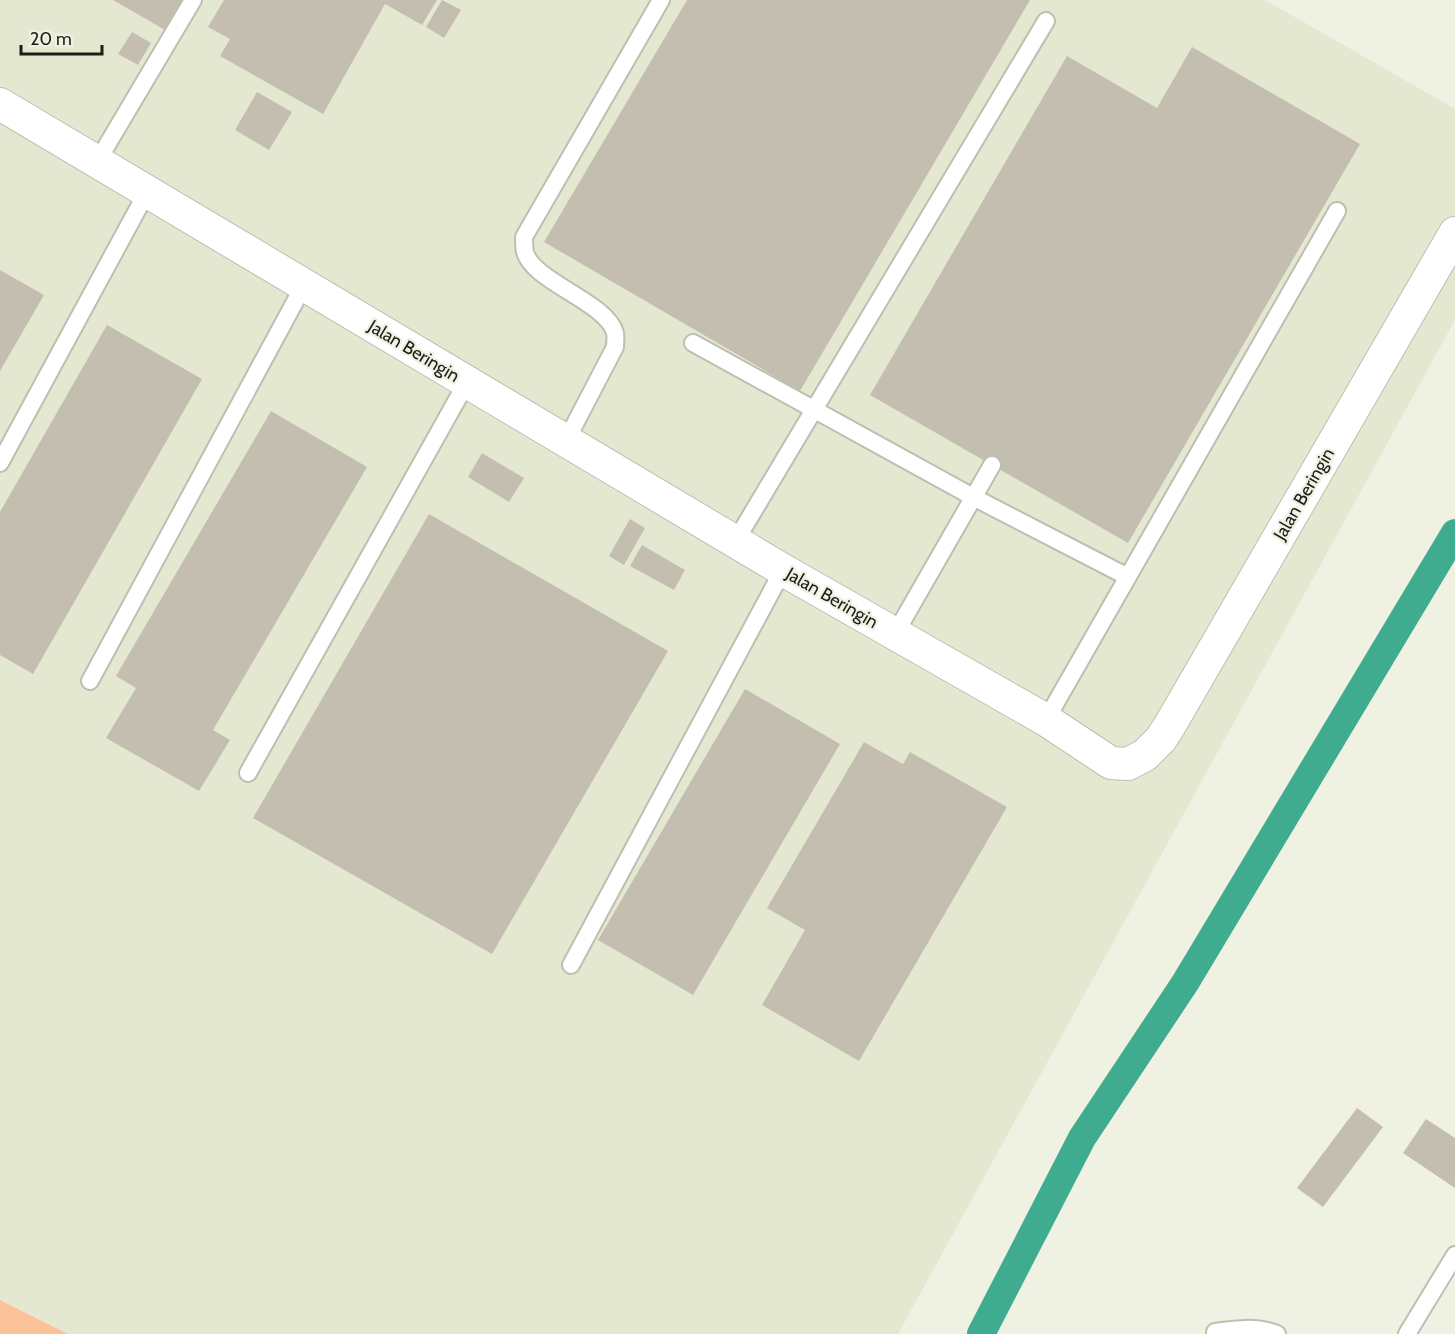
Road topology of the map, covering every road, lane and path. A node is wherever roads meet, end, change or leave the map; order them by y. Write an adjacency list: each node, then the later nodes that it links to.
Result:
1 (193, 0): 5 (lane)
2 (661, 0): 13 (lane)
3 (1046, 21): 12 (lane)
4 (0, 104): 5 (street, Jalan Beringin)
5 (97, 162): 6 (street, Jalan Beringin)
6 (147, 192): 9 (street, Jalan Beringin); 14 (lane)
7 (1337, 211): 19 (lane)
8 (1455, 233): 22 (street, Jalan Beringin)
9 (304, 285): 11 (street, Jalan Beringin); 21 (lane)
10 (693, 343): 12 (lane)
11 (467, 382): 13 (street, Jalan Beringin); 23 (lane)
12 (813, 410): 16 (lane); 17 (lane)
13 (566, 441): 17 (street, Jalan Beringin)
14 (0, 463)
15 (992, 465): 16 (lane)
16 (973, 497): 19 (lane); 20 (lane)
17 (735, 542): 18 (street, Jalan Beringin)
18 (783, 570): 20 (street, Jalan Beringin); 24 (lane)
19 (1128, 577): 22 (lane)
20 (895, 634): 22 (street, Jalan Beringin)
21 (90, 681)
22 (1046, 720)
23 (248, 773)
24 (571, 965)
25 (1455, 1255): 28 (lane)
26 (1215, 1332): 27 (lane)
27 (1277, 1334)
28 (1407, 1334)

